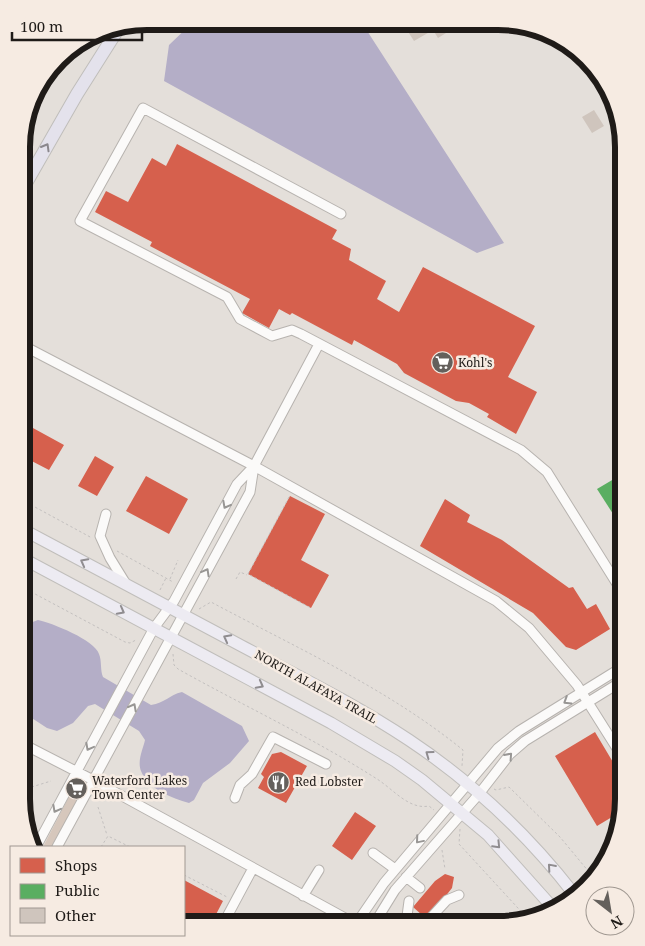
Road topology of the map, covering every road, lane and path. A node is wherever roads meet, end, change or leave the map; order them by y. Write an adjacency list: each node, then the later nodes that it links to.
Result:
1 (114, 35): 2 (highway, one-way to 1)
2 (30, 176)
3 (341, 214): 4 (street)
4 (319, 344): 6 (street); 18 (street)
5 (30, 349): 6 (street)
6 (254, 466): 23 (street, one-way to 23); 26 (street, one-way to 6); 33 (street)
7 (290, 496): 14 (path)
8 (30, 504): 11 (path)
9 (106, 514): 11 (street)
10 (30, 533): 19 (main road, NORTH ALAFAYA TRAIL, one-way to 10)
11 (104, 545): 15 (path); 19 (street)
12 (178, 560): 17 (path)
13 (30, 562): 27 (main road, NORTH ALAFAYA TRAIL, one-way to 27)
14 (248, 574): 16 (path); 24 (path)
15 (166, 578): 17 (path); 22 (path)
16 (236, 579)
17 (169, 580): 20 (path)
18 (615, 581)
19 (126, 584): 23 (main road, NORTH ALAFAYA TRAIL)
20 (176, 584)
21 (30, 591): 29 (path)
22 (158, 593)
23 (170, 608): 26 (main road, NORTH ALAFAYA TRAIL); 27 (street)
24 (311, 608)
25 (199, 609): 40 (path)
26 (183, 615): 28 (street); 40 (main road, NORTH ALAFAYA TRAIL, one-way to 26)
27 (154, 628): 28 (main road, NORTH ALAFAYA TRAIL); 38 (street, one-way to 38)
28 (171, 637): 39 (street, one-way to 28); 45 (main road, NORTH ALAFAYA TRAIL, one-way to 45)
29 (136, 640)
30 (173, 654): 48 (path)
31 (615, 672): 33 (street)
32 (615, 686): 34 (street)
33 (582, 692): 34 (street); 40 (street, one-way to 40)
34 (588, 702): 35 (street); 43 (street, one-way to 34)
35 (615, 744)
36 (30, 748): 38 (street)
37 (326, 764): 44 (street)
38 (76, 772): 39 (street); 53 (street, one-way to 53)
39 (93, 780): 54 (street); 59 (street)
40 (470, 780): 43 (main road, NORTH ALAFAYA TRAIL); 45 (street)
41 (51, 781): 42 (path)
42 (30, 787)
43 (483, 789): 47 (street); 63 (path); 67 (main road, NORTH ALAFAYA TRAIL, one-way to 43)
44 (235, 798)
45 (451, 803): 47 (main road, NORTH ALAFAYA TRAIL); 48 (street)
46 (98, 806): 51 (path)
47 (462, 812): 49 (street); 72 (main road, NORTH ALAFAYA TRAIL, one-way to 72)
48 (441, 815): 60 (street, one-way to 60)
49 (452, 824): 50 (path); 65 (street)
50 (460, 829): 52 (path); 73 (path)
51 (108, 836): 55 (path); 56 (path)
52 (453, 836)
53 (38, 843)
54 (58, 846)
55 (102, 846)
56 (128, 846)
57 (442, 849): 61 (path)
58 (372, 853): 60 (street)
59 (253, 868): 69 (street); 74 (street)
60 (395, 869): 76 (street)
61 (445, 869)
62 (319, 870): 69 (street)
63 (589, 872)
64 (185, 876): 70 (path)
65 (406, 877): 66 (street); 77 (street)
66 (420, 888)
67 (571, 890)
68 (459, 895): 79 (street)
69 (303, 896): 75 (street)
70 (228, 897)
71 (409, 901): 78 (street)
72 (550, 904)
73 (523, 913)
74 (227, 916)
75 (341, 916)
76 (362, 916)
77 (379, 916)
78 (407, 916)
79 (430, 916)

